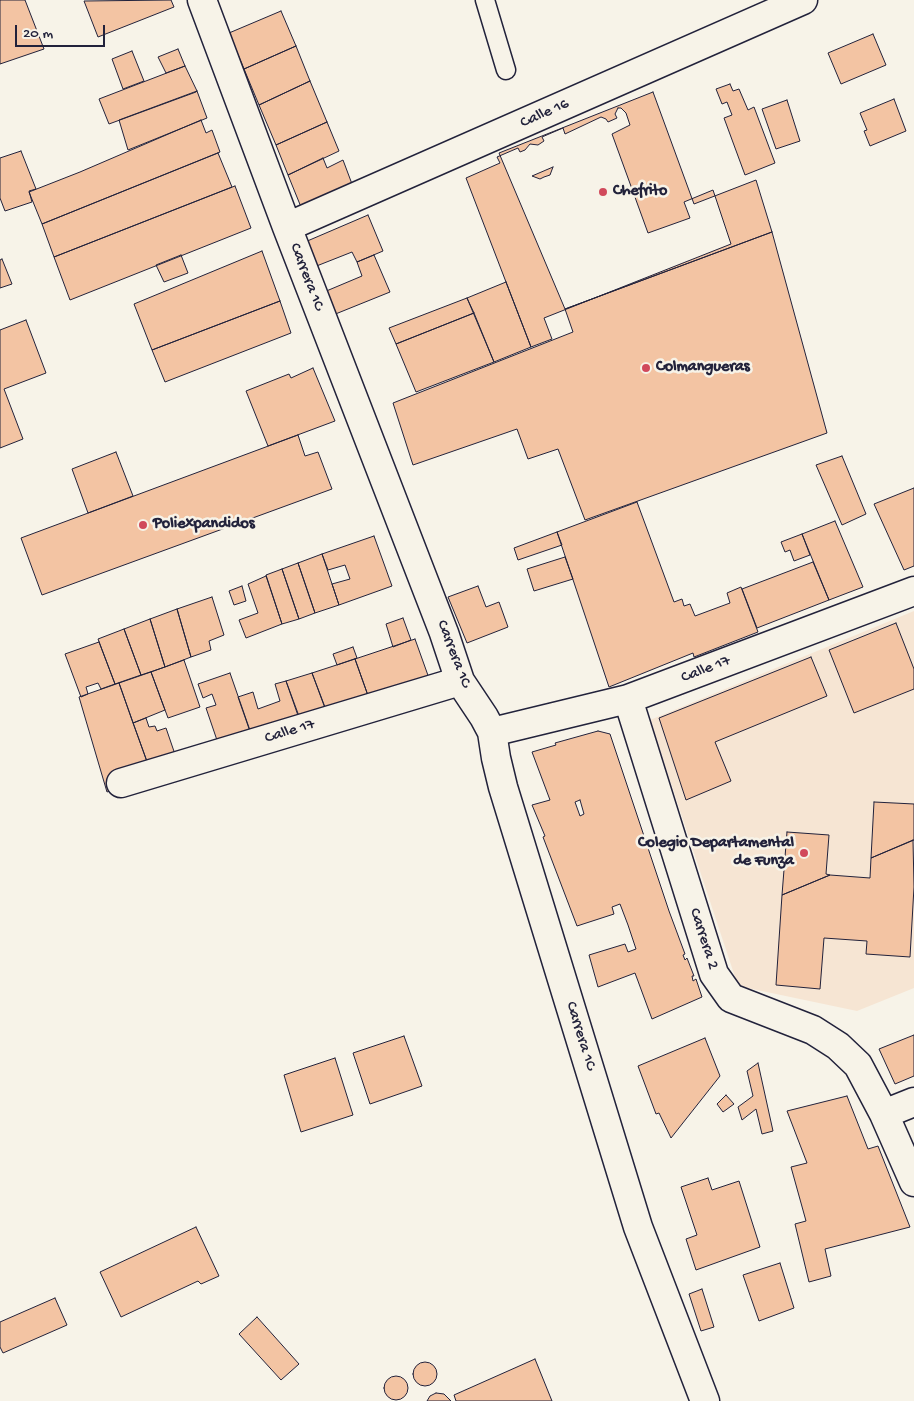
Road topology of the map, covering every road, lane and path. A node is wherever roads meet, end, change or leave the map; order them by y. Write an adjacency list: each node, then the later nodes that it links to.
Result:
1 (202, 0): 5 (street, Carrera 1C)
2 (485, 0): 4 (lane)
3 (803, 0): 5 (street, Calle 16)
4 (506, 70)
5 (287, 227): 7 (street, Carrera 1C)
6 (914, 591): 8 (street, Calle 17)
7 (460, 681): 9 (street, Carrera 1C); 10 (street, Calle 17)
8 (628, 699): 9 (street, Calle 17); 12 (street, Carrera 2)
9 (492, 732): 14 (street, Carrera 1C)
10 (120, 783)
11 (914, 1102): 12 (street)
12 (884, 1114): 13 (street, Carrera 2)
13 (914, 1182)
14 (705, 1401)

